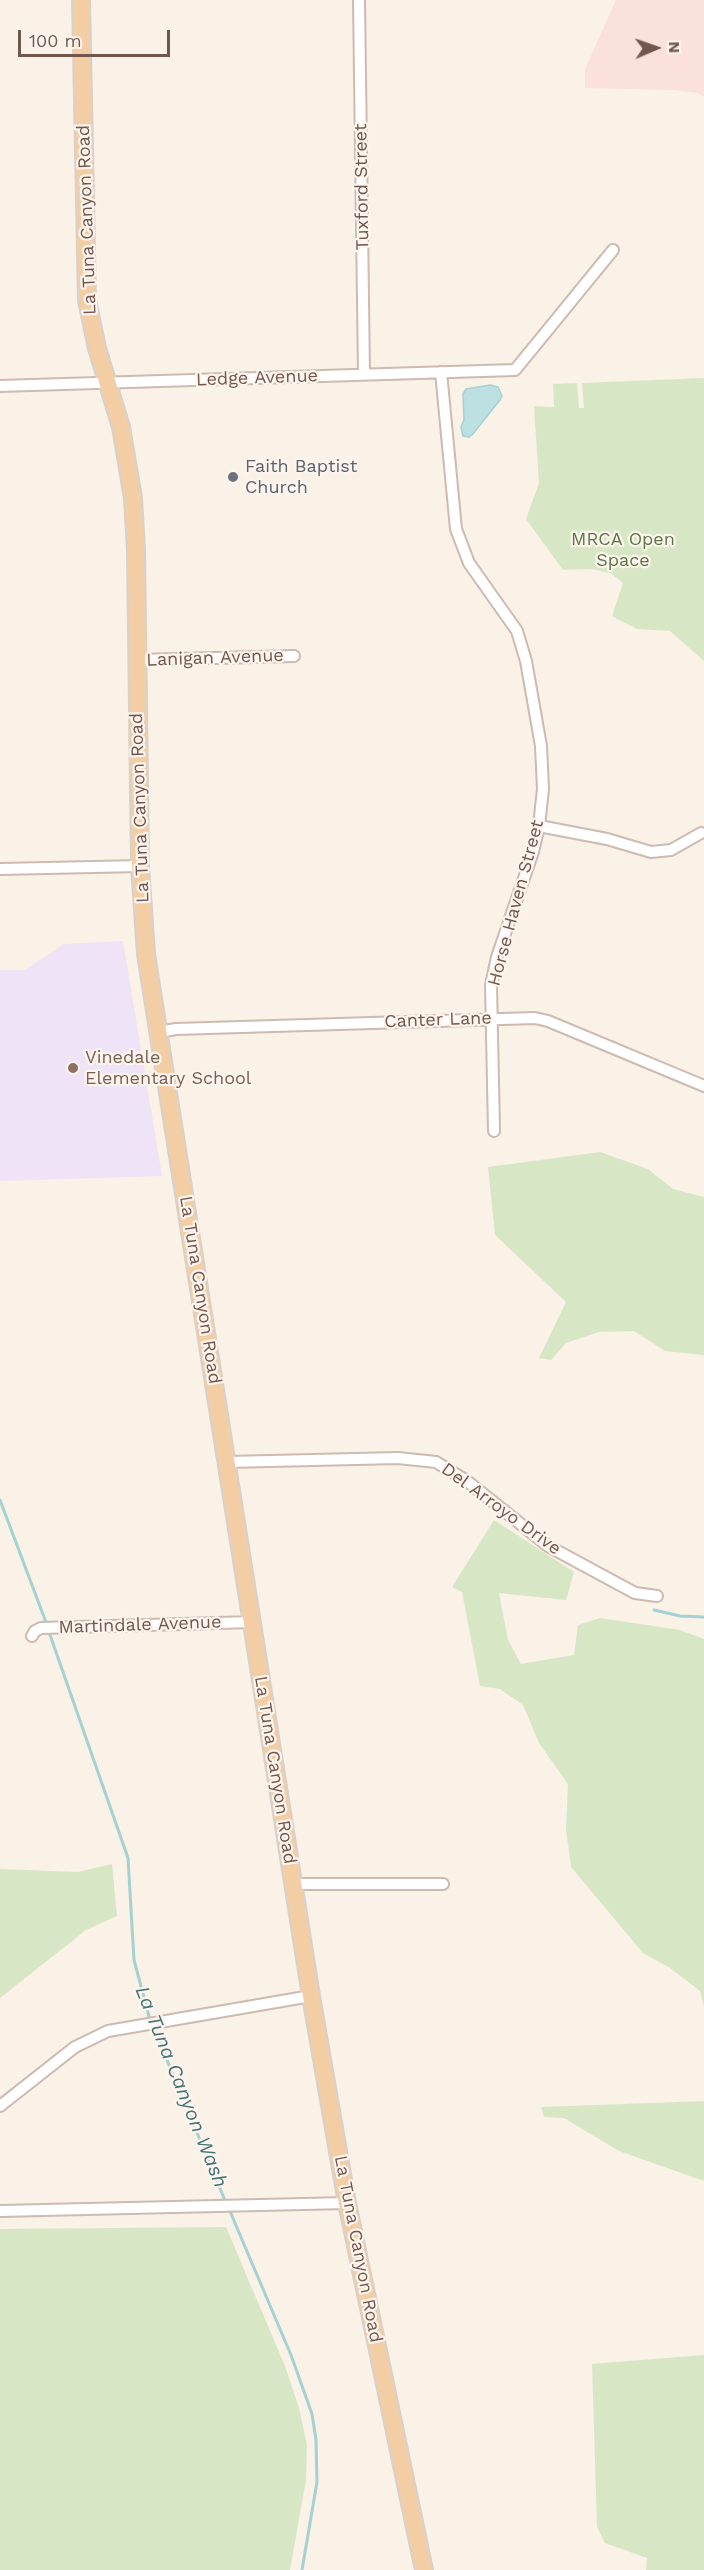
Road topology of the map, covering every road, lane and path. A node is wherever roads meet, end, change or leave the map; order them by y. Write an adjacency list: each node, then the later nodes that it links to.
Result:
1 (81, 0): 6 (main road, La Tuna Canyon Road)
2 (359, 0): 5 (street, Tuxford Street)
3 (613, 250): 4 (street, Ledge Avenue)
4 (441, 372): 5 (street, Ledge Avenue); 10 (street, Horse Haven Street)
5 (364, 374): 6 (street, Ledge Avenue)
6 (109, 383): 7 (street, Ledge Avenue); 9 (main road, La Tuna Canyon Road)
7 (0, 386)
8 (294, 656): 9 (street, Lanigan Avenue)
9 (136, 660): 12 (main road, La Tuna Canyon Road)
10 (539, 826): 11 (street); 14 (street, Horse Haven Street)
11 (701, 833)
12 (140, 866): 13 (street); 15 (main road, La Tuna Canyon Road)
13 (0, 869)
14 (491, 1018): 15 (street, Canter Lane); 16 (street, Canter Lane); 17 (street, Horse Haven Street)
15 (159, 1032): 18 (main road, La Tuna Canyon Road)
16 (704, 1086)
17 (494, 1131)
18 (228, 1462): 19 (street, Del Arroyo Drive); 20 (main road, La Tuna Canyon Road)
19 (657, 1596)
20 (253, 1622): 21 (street, Martindale Avenue); 22 (main road, La Tuna Canyon Road)
21 (32, 1636)
22 (293, 1884): 23 (street); 24 (main road, La Tuna Canyon Road)
23 (443, 1884)
24 (311, 1996): 25 (street); 26 (main road, La Tuna Canyon Road)
25 (0, 2106)
26 (347, 2203): 27 (street); 28 (main road, La Tuna Canyon Road)
27 (0, 2211)
28 (424, 2570)

